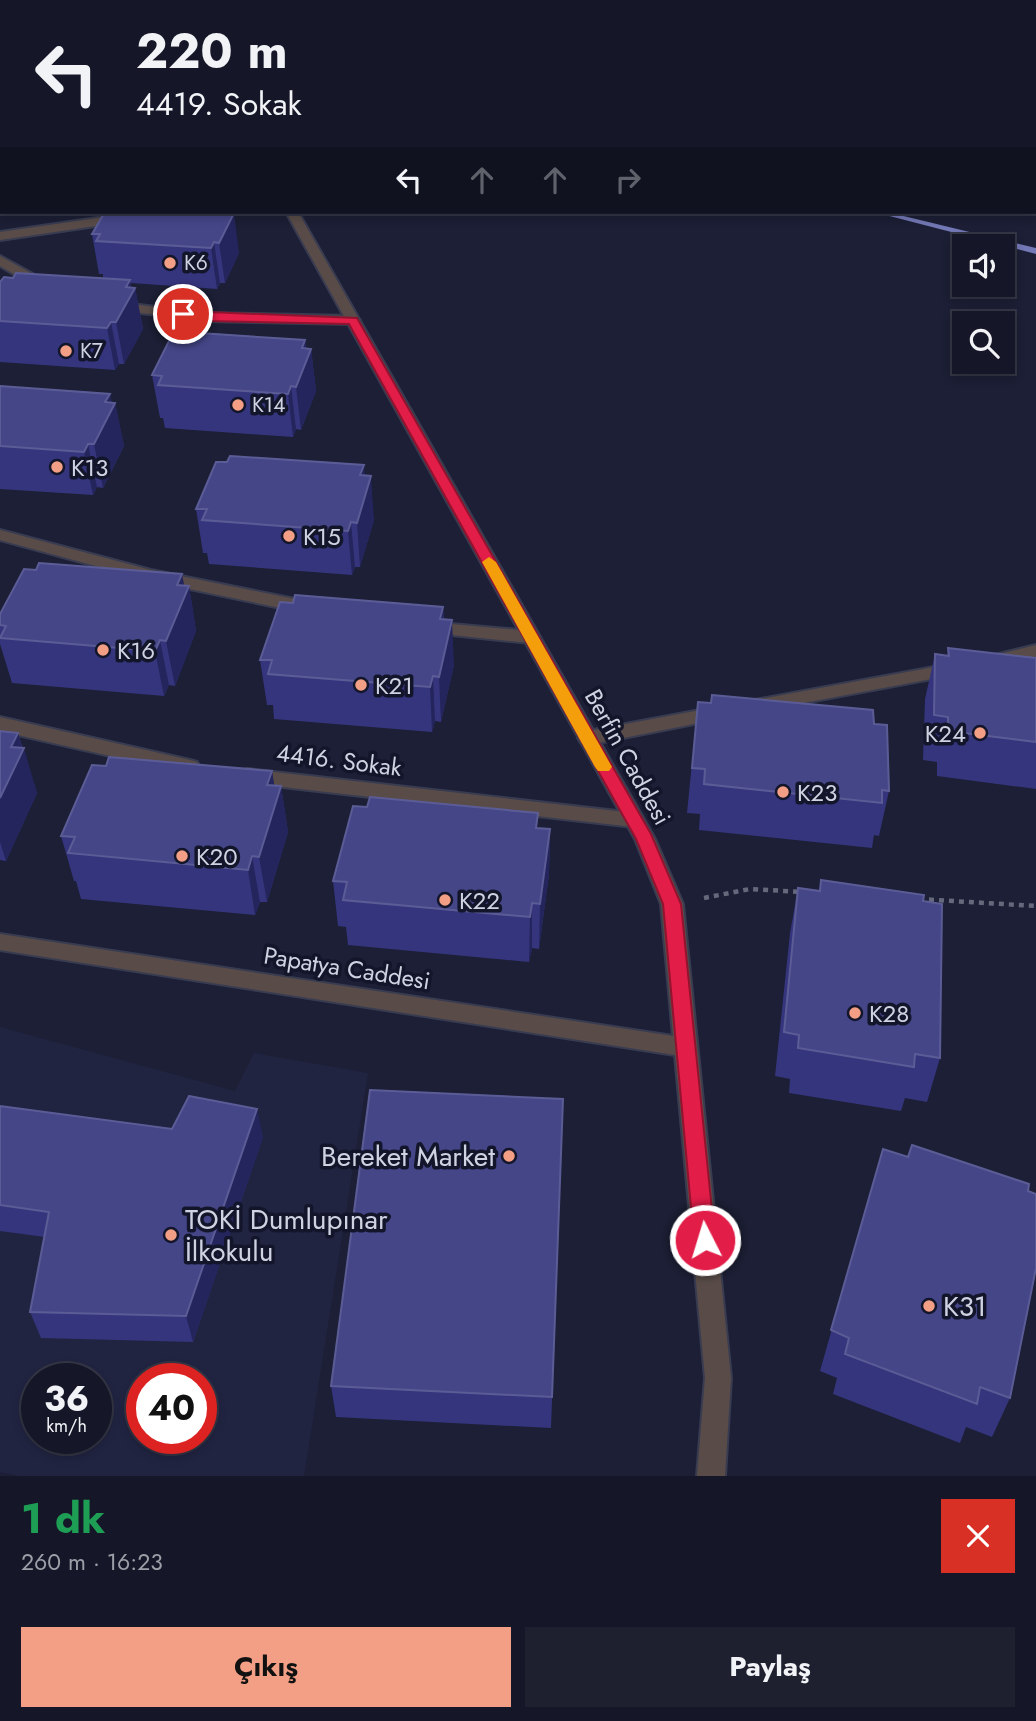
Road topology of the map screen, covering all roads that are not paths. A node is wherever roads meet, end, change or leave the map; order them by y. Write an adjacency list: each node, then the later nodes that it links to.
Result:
1 (150, 214): 3 (street)
2 (293, 214): 7 (street, Berfin Caddesi)
3 (0, 236)
4 (0, 260): 5 (street)
5 (55, 289)
6 (100, 302): 7 (street)
7 (353, 320): 11 (street, Berfin Caddesi)
8 (0, 535): 9 (street)
9 (318, 610)
10 (414, 626): 11 (street)
11 (531, 637): 14 (street, Berfin Caddesi)
12 (1036, 651): 14 (street)
13 (0, 724): 15 (street, 4416. Sokak)
14 (588, 738): 15 (street, Berfin Caddesi)
15 (634, 820): 17 (street, Berfin Caddesi)
16 (0, 942): 17 (street, Papatya Caddesi)
17 (687, 1047): 18 (street, Berfin Caddesi)
18 (711, 1476)

